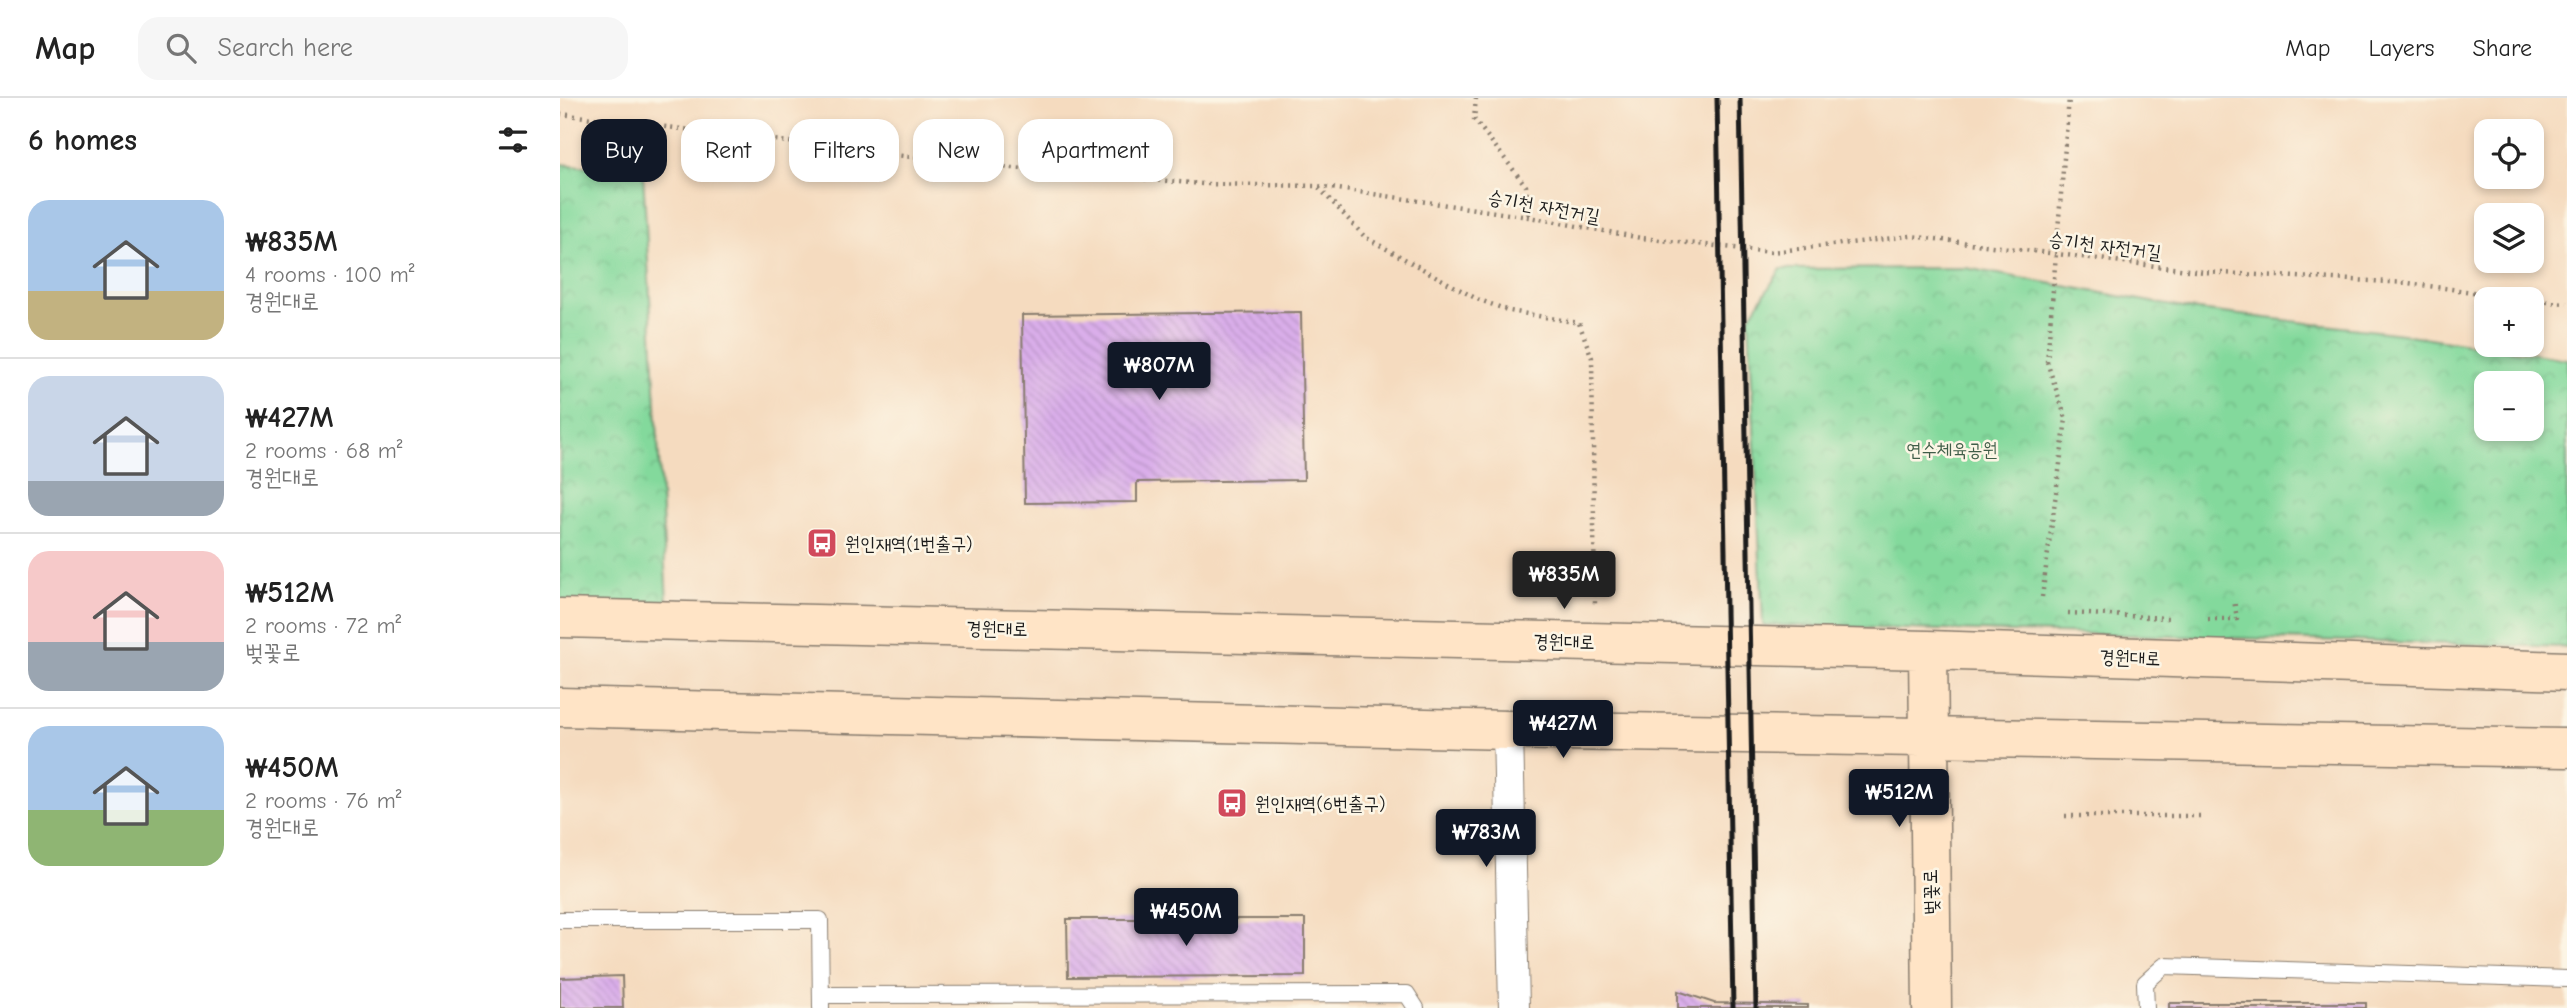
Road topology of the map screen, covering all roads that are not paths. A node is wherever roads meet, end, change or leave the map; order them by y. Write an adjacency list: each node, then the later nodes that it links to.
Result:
1 (560, 618): 2 (main road, 경원대로)
2 (1928, 650): 3 (main road, 경원대로); 6 (main road, 벚꽃로)
3 (2567, 671)
4 (560, 707): 5 (main road)
5 (1508, 730): 6 (main road); 14 (street)
6 (1929, 737): 7 (main road); 15 (main road, 벚꽃로)
7 (2567, 748)
8 (560, 920): 10 (lane)
9 (2567, 979): 16 (lane)
10 (821, 1001): 11 (lane)
11 (1082, 1001): 12 (lane)
12 (1258, 1001): 13 (lane)
13 (1416, 1008)
14 (1514, 1008)
15 (1932, 1008)
16 (2146, 1008)

